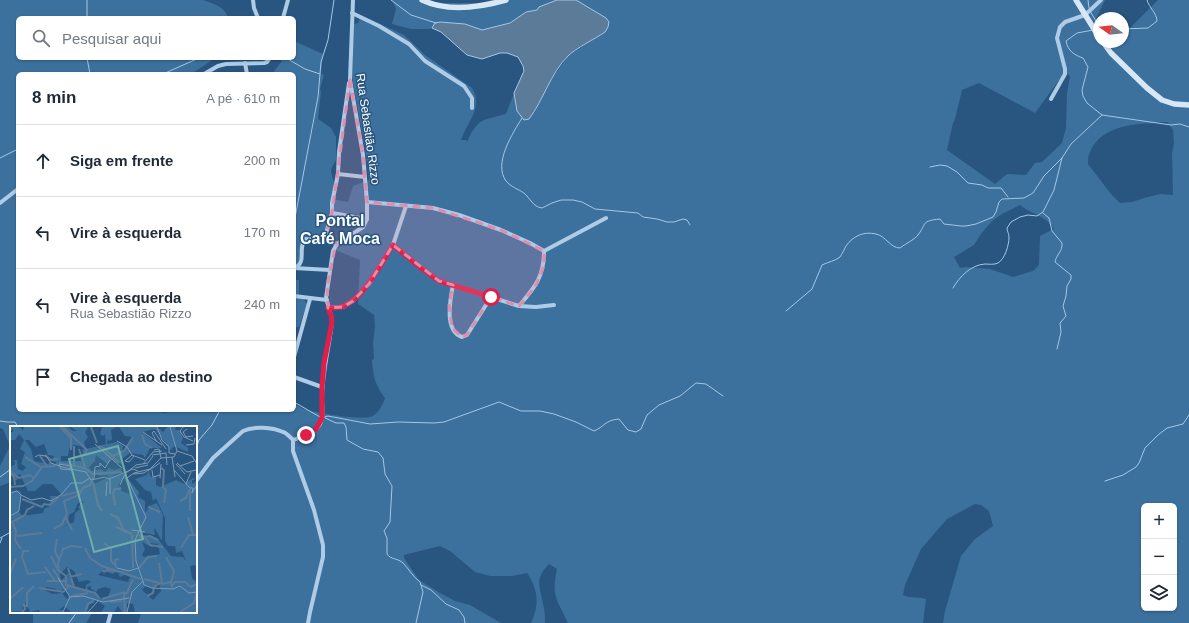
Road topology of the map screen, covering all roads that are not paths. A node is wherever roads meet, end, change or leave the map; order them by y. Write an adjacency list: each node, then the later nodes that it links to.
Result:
1 (253, 0): 10 (street)
2 (288, 0): 11 (street)
3 (353, 0): 8 (street, Rua Sebastião Rizzo)
4 (422, 0): 5 (main road)
5 (506, 0)
6 (1076, 0): 9 (main road)
7 (1101, 0): 9 (street)
8 (352, 13): 18 (street, Rua Sebastião Rizzo); 21 (street)
9 (1085, 14): 12 (main road); 19 (street)
10 (257, 16)
11 (284, 16)
12 (1093, 27)
13 (1108, 48): 20 (main road)
14 (268, 60): 15 (street)
15 (245, 63): 16 (street); 17 (street)
16 (208, 72)
17 (247, 72)
18 (350, 80): 22 (street); 23 (street, Rua Sebastião Rizzo)
19 (1051, 99)
20 (1189, 105)
21 (472, 108)
22 (338, 174): 23 (street); 28 (street)
23 (365, 177): 25 (street, Rua Sebastião Rizzo)
24 (16, 191): 26 (street)
25 (367, 202): 27 (street); 30 (street, Rua Sebastião Rizzo)
26 (0, 203)
27 (406, 206): 33 (street); 34 (street)
28 (332, 213): 30 (street); 31 (street)
29 (606, 218): 34 (street)
30 (367, 219): 32 (street)
31 (324, 240): 32 (street); 35 (street)
32 (337, 244): 37 (street)
33 (393, 245): 38 (street); 45 (street)
34 (544, 251): 44 (street)
35 (296, 267)
36 (296, 268): 37 (street)
37 (330, 270): 42 (street)
38 (453, 285): 40 (street); 40 (street)
39 (296, 296): 41 (street)
40 (491, 297): 44 (street)
41 (310, 299): 42 (street); 46 (street)
42 (327, 300): 45 (street)
43 (554, 305): 44 (street)
44 (519, 306)
45 (328, 308): 48 (street)
46 (296, 350)
47 (296, 378): 48 (street)
48 (322, 387): 49 (street)
49 (294, 440): 50 (street); 53 (street)
50 (197, 479)
51 (110, 613): 52 (street)
52 (108, 623)
53 (308, 623)

